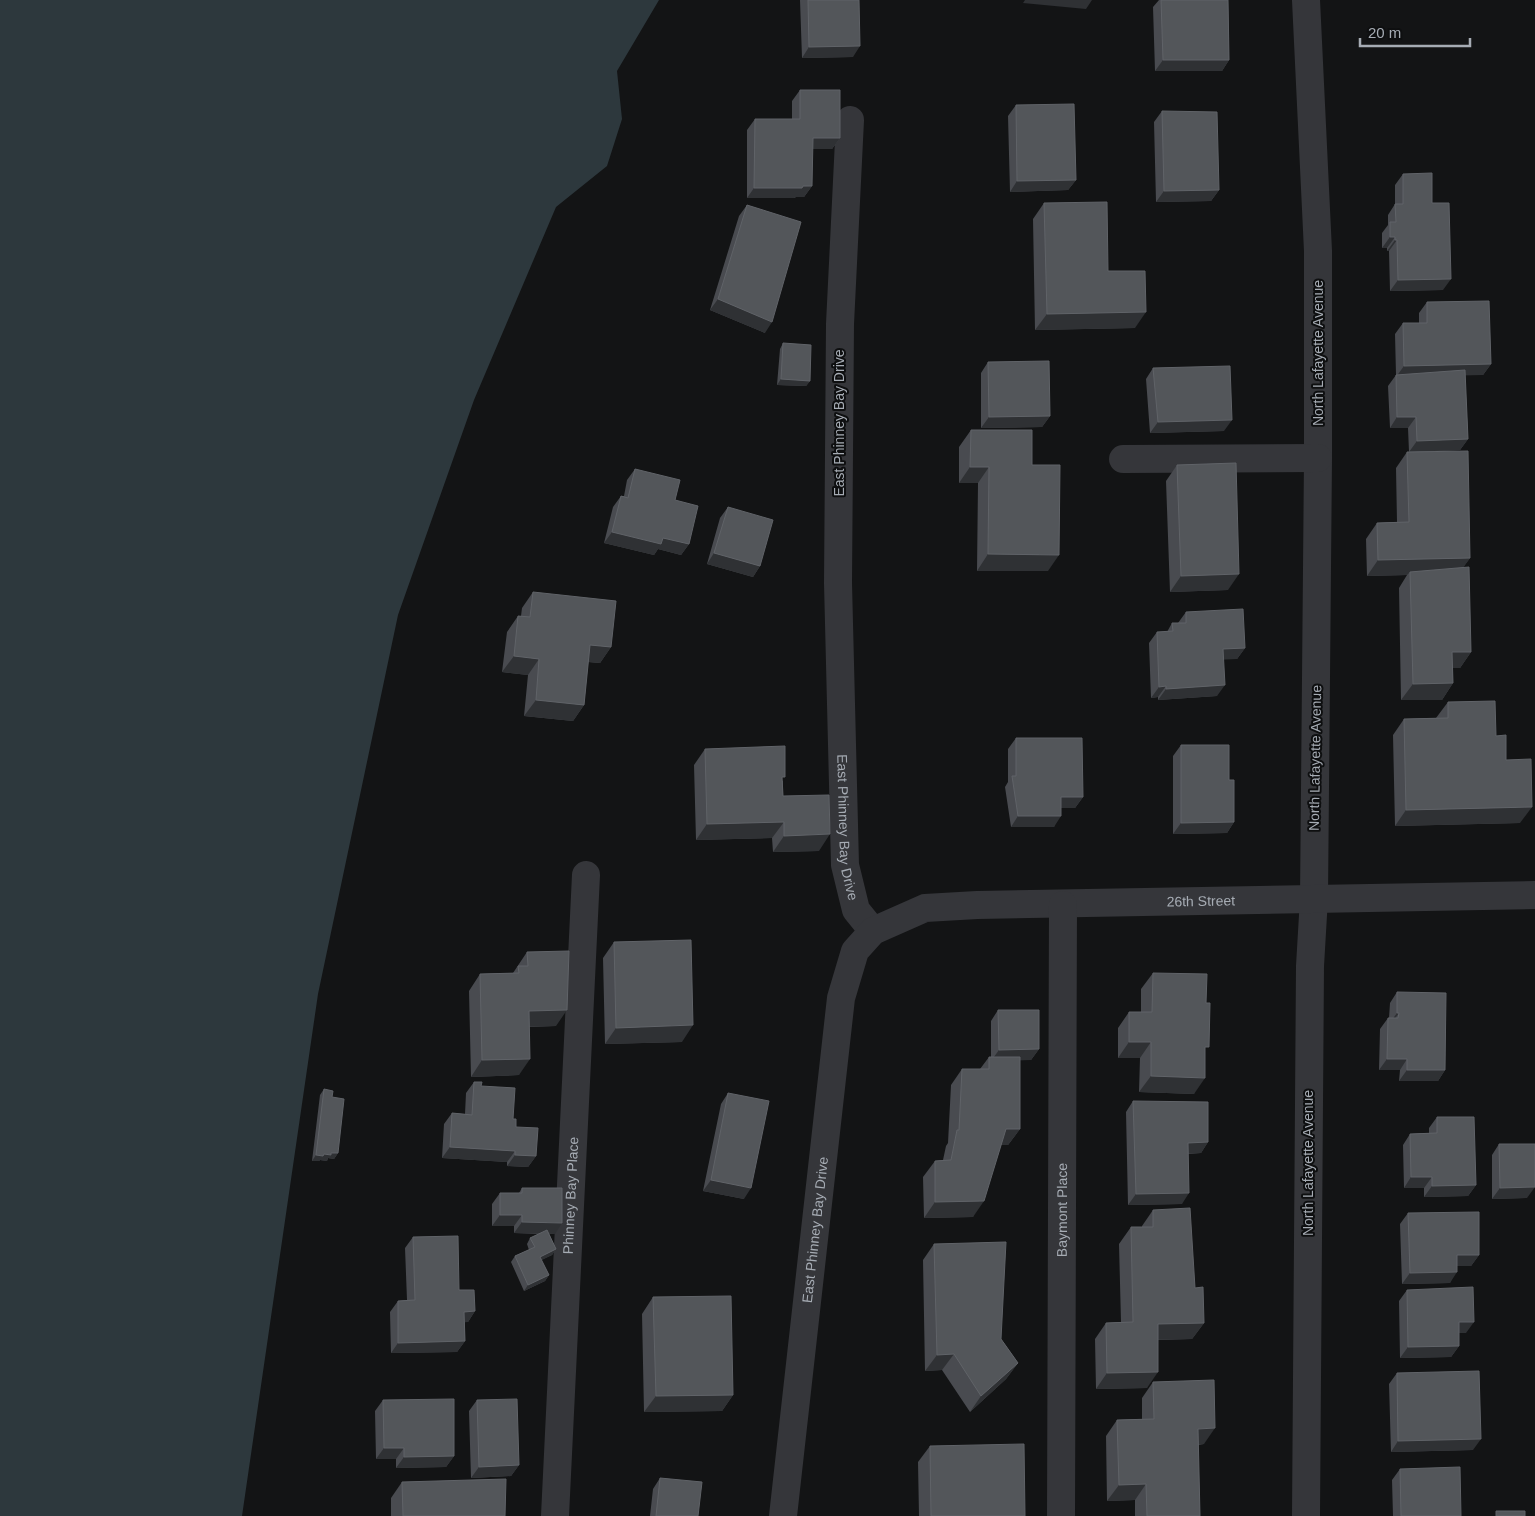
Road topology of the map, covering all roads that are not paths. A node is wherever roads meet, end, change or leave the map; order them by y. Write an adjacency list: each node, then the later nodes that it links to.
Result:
1 (1306, 0): 3 (street, North Lafayette Avenue)
2 (850, 120): 9 (street, East Phinney Bay Drive)
3 (1318, 458): 4 (street); 7 (street, North Lafayette Avenue)
4 (1123, 459)
5 (586, 874): 10 (street, Phinney Bay Place)
6 (1535, 895): 7 (street, 26th Street)
7 (1314, 898): 8 (street, 26th Street); 13 (street, North Lafayette Avenue)
8 (1063, 905): 9 (street, 26th Street); 12 (street, Baymont Place)
9 (873, 931): 11 (street, East Phinney Bay Drive)
10 (555, 1516)
11 (783, 1516)
12 (1061, 1516)
13 (1306, 1516)

